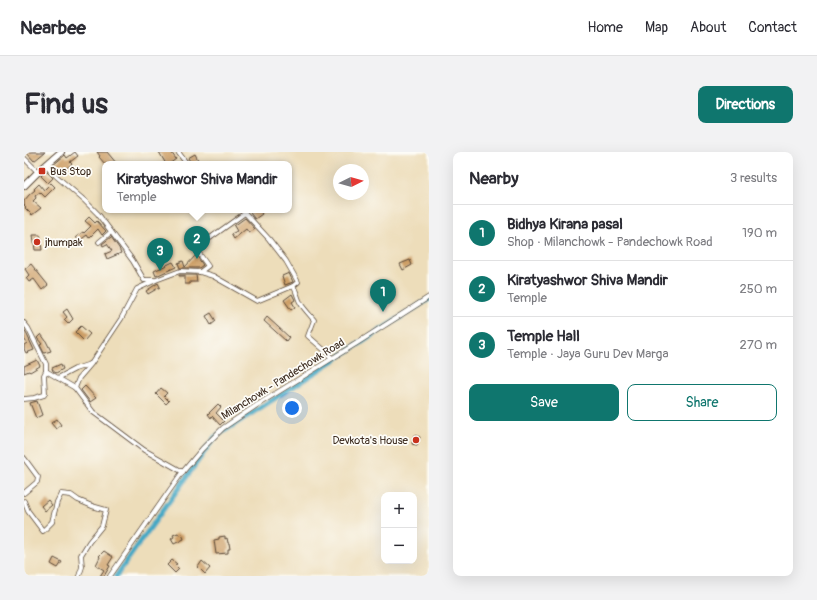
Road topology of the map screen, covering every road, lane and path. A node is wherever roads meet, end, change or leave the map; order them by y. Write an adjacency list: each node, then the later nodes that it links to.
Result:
1 (61, 152): 5 (main road)
2 (178, 152): 4 (street)
3 (24, 158): 6 (street)
4 (184, 161)
5 (46, 165): 6 (main road); 10 (street)
6 (38, 172): 7 (main road)
7 (24, 186)
8 (242, 213): 12 (street)
9 (246, 213): 18 (street)
10 (111, 232): 11 (street); 15 (street)
11 (98, 242)
12 (208, 266): 13 (street); 14 (street)
13 (200, 272): 14 (street); 16 (street)
14 (213, 276): 18 (street)
15 (144, 280): 16 (street); 17 (street)
16 (156, 280): 17 (street)
17 (141, 287): 22 (street)
18 (294, 288): 21 (street)
19 (429, 297): 21 (street, Milanchowk - Pandechowk Road)
20 (24, 323): 23 (street)
21 (332, 358): 28 (street, Milanchowk - Pandechowk Road)
22 (91, 364): 24 (street); 25 (street)
23 (46, 372): 24 (street); 26 (street)
24 (58, 378): 25 (street)
25 (75, 388): 28 (street)
26 (24, 399)
27 (24, 458): 29 (street)
28 (182, 472): 32 (street, Milanchowk - Pandechowk Road)
29 (24, 493)
30 (24, 501): 31 (street)
31 (79, 576)
32 (110, 576)

